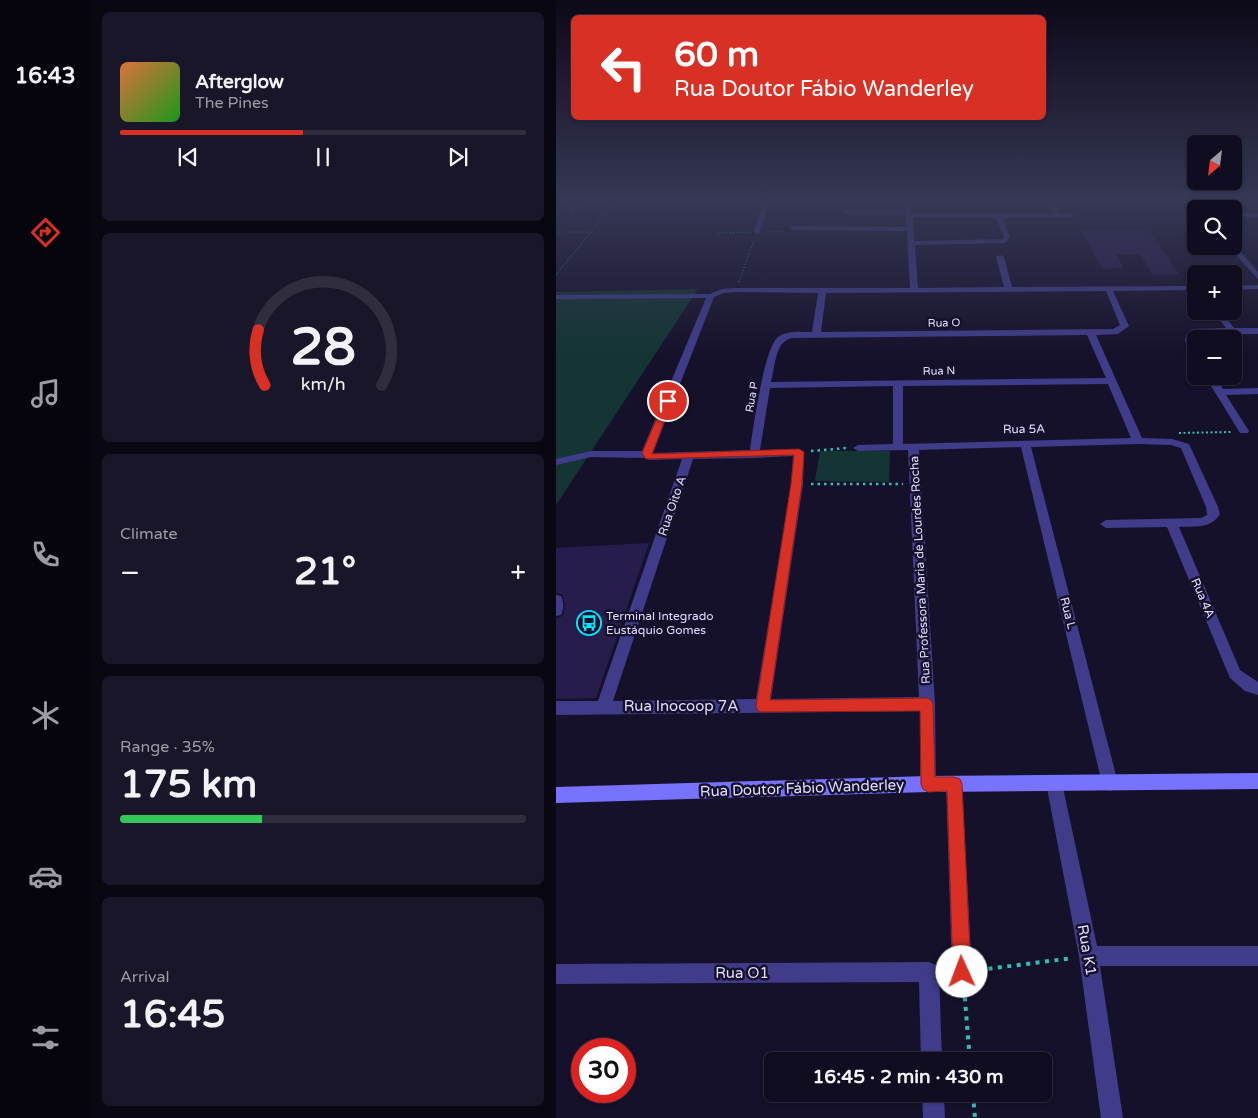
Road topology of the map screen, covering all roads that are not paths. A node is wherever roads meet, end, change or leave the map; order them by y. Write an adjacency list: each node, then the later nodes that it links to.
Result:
1 (912, 252): 8 (street)
2 (1239, 255): 4 (street)
3 (1000, 256): 9 (street)
4 (1258, 277)
5 (1258, 287): 7 (street)
6 (1187, 288): 10 (street)
7 (1242, 288)
8 (914, 290): 9 (street); 11 (street)
9 (1009, 290): 10 (street)
10 (1109, 290): 18 (street, Rua O)
11 (822, 291): 12 (street); 19 (street)
12 (713, 295): 13 (street); 33 (street)
13 (556, 297)
14 (1224, 320): 15 (street)
15 (1231, 330)
16 (1242, 330): 17 (street)
17 (1258, 331)
18 (1090, 332): 19 (street, Rua O); 21 (street)
19 (816, 335): 20 (street, Rua O)
20 (776, 343): 23 (street, Rua P)
21 (1112, 381): 22 (street, Rua N); 28 (street)
22 (898, 384): 23 (street, Rua N); 30 (street)
23 (766, 385): 34 (street, Rua P)
24 (1215, 385): 26 (street)
25 (1258, 390): 26 (street)
26 (1219, 392): 27 (street)
27 (1244, 431)
28 (1138, 441): 29 (street, Rua 5A); 37 (street, Rua 5A)
29 (1025, 443): 31 (street, Rua 5A); 48 (street, Rua L)
30 (898, 446): 31 (street, Rua 5A); 32 (street, Rua 5A)
31 (913, 446): 42 (street, Rua Professora Maria de Lourdes Rocha)
32 (858, 448)
33 (648, 455): 35 (street, Rua Oito A); 36 (street, Rua Oito A)
34 (754, 455): 35 (street); 43 (street)
35 (689, 456): 44 (street, Rua Oito A)
36 (556, 462)
37 (1171, 522): 38 (street); 41 (street, Rua 4A)
38 (1106, 524)
39 (556, 600): 40 (street)
40 (556, 611)
41 (1258, 689)
42 (927, 704): 43 (street, Rua Inocoop 7A); 49 (street, Rua Professora Maria de Lourdes Rocha)
43 (762, 706): 44 (street, Rua Inocoop 7A)
44 (603, 707): 45 (street, Rua Inocoop 7A)
45 (556, 708)
46 (1258, 781): 48 (street, Rua Doutor Fábio Wanderley)
47 (1054, 783): 48 (street, Rua Doutor Fábio Wanderley); 50 (street, Rua Doutor Fábio Wanderley); 52 (street, Rua K1)
48 (1110, 783)
49 (928, 784): 50 (street, Rua Doutor Fábio Wanderley); 51 (street, Rua Doutor Fábio Wanderley)
50 (954, 784): 54 (street)
51 (556, 795)
52 (1089, 956): 53 (street); 59 (street, Rua K1)
53 (1258, 956)
54 (962, 972)
55 (556, 974): 56 (street, Rua O1)
56 (932, 1052)
57 (933, 1102): 58 (street)
58 (934, 1118)
59 (1112, 1118)

